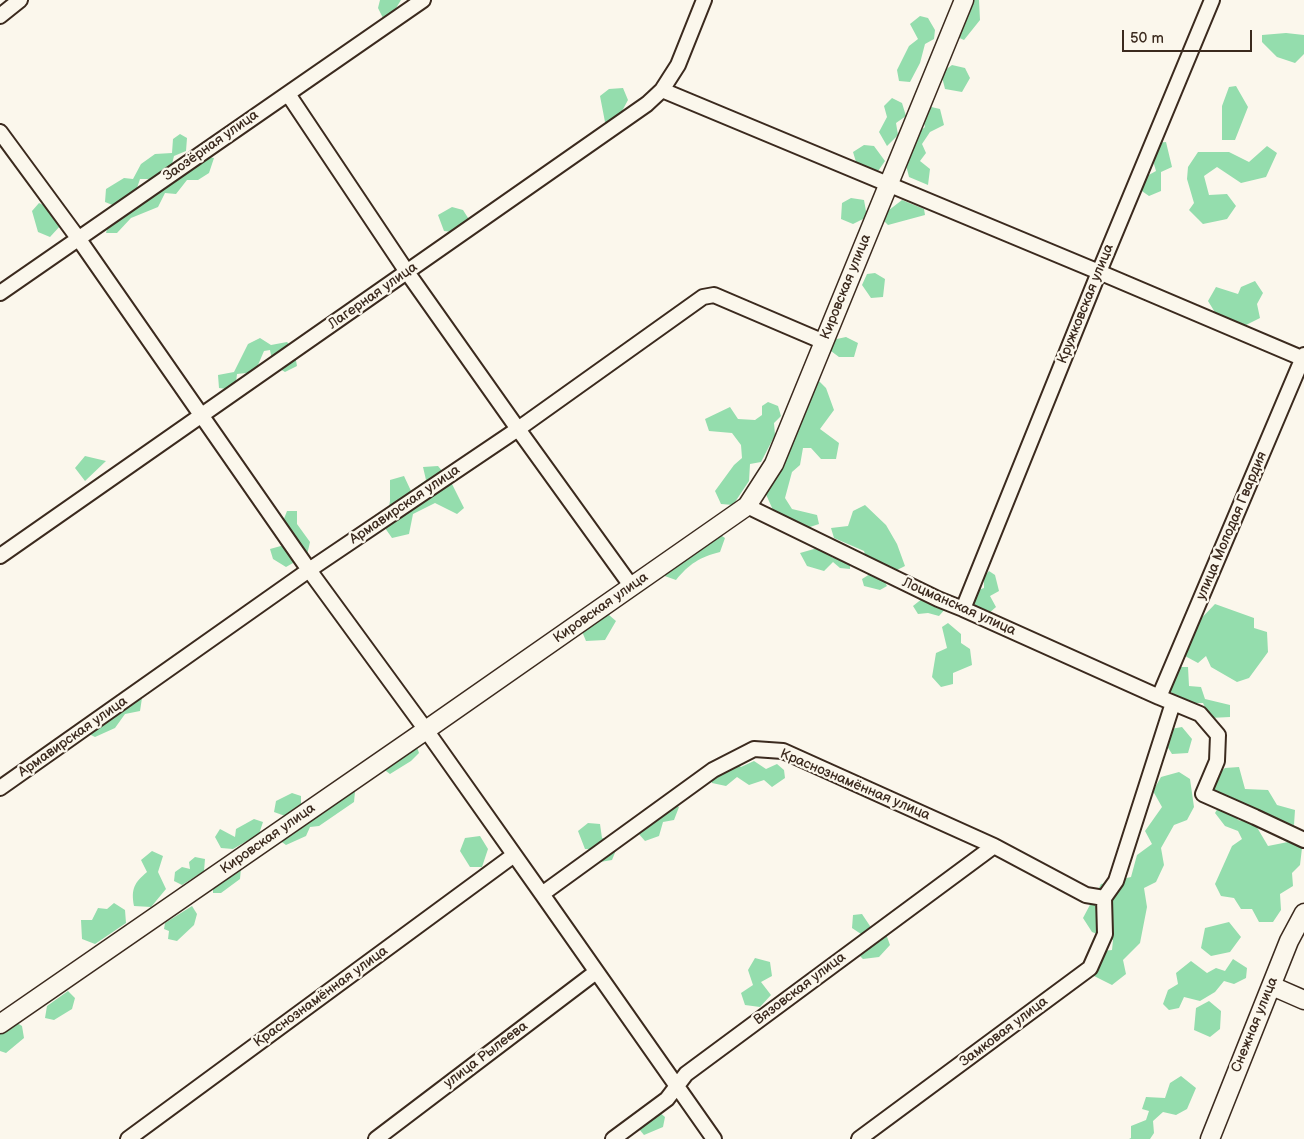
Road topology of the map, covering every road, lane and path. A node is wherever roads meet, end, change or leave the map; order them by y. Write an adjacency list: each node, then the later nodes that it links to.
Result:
1 (20, 0): 6 (street)
2 (423, 0): 8 (street, Заозёрная улица)
3 (704, 0): 7 (street, Лагерная улица)
4 (964, 0): 10 (street, Кировская улица)
5 (1212, 0): 13 (street, Кружковская улица)
6 (0, 16)
7 (662, 90): 10 (street); 12 (street, Лагерная улица)
8 (288, 94): 11 (street, Заозёрная улица); 12 (street)
9 (0, 132): 11 (street)
10 (888, 184): 13 (street); 15 (street, Кировская улица)
11 (78, 238): 14 (street, Заозёрная улица); 17 (street)
12 (407, 272): 17 (street, Лагерная улица); 18 (street)
13 (1100, 272): 16 (street); 23 (street, Кружковская улица)
14 (0, 293)
15 (824, 342): 18 (street, Армавирская улица); 19 (street, Кировская улица)
16 (1304, 357): 24 (street, улица Молодая Гвардия)
17 (202, 416): 20 (street, Лагерная улица); 21 (street)
18 (518, 429): 21 (street, Армавирская улица); 22 (street)
19 (747, 506): 22 (street, Кировская улица); 23 (street, Лоцманская улица)
20 (0, 556)
21 (309, 570): 26 (street); 27 (street, Армавирская улица)
22 (632, 587): 26 (street, Кировская улица)
23 (963, 609): 24 (street, Лоцманская улица)
24 (1159, 697): 25 (street, Лоцманская улица)
25 (1173, 703): 28 (street, Лоцманская улица); 32 (street)
26 (426, 730): 30 (street); 37 (street, Кировская улица)
27 (0, 788)
28 (1304, 840)
29 (994, 846): 31 (street, Краснознамённая улица); 32 (street, Краснознамённая улица); 38 (street, Вязовская улица)
30 (514, 855): 31 (street); 39 (street, Краснознамённая улица)
31 (542, 894): 34 (street)
32 (1104, 898): 43 (street, Замковая улица)
33 (1304, 913): 35 (street, Снежная улица)
34 (596, 972): 38 (street); 40 (street, улица Рылеева)
35 (1272, 986): 36 (street); 44 (street, Снежная улица)
36 (1304, 1000)
37 (0, 1024)
38 (677, 1087): 41 (street, Вязовская улица); 42 (street)
39 (128, 1139)
40 (376, 1139)
41 (613, 1139)
42 (714, 1139)
43 (859, 1139)
44 (1210, 1139)

